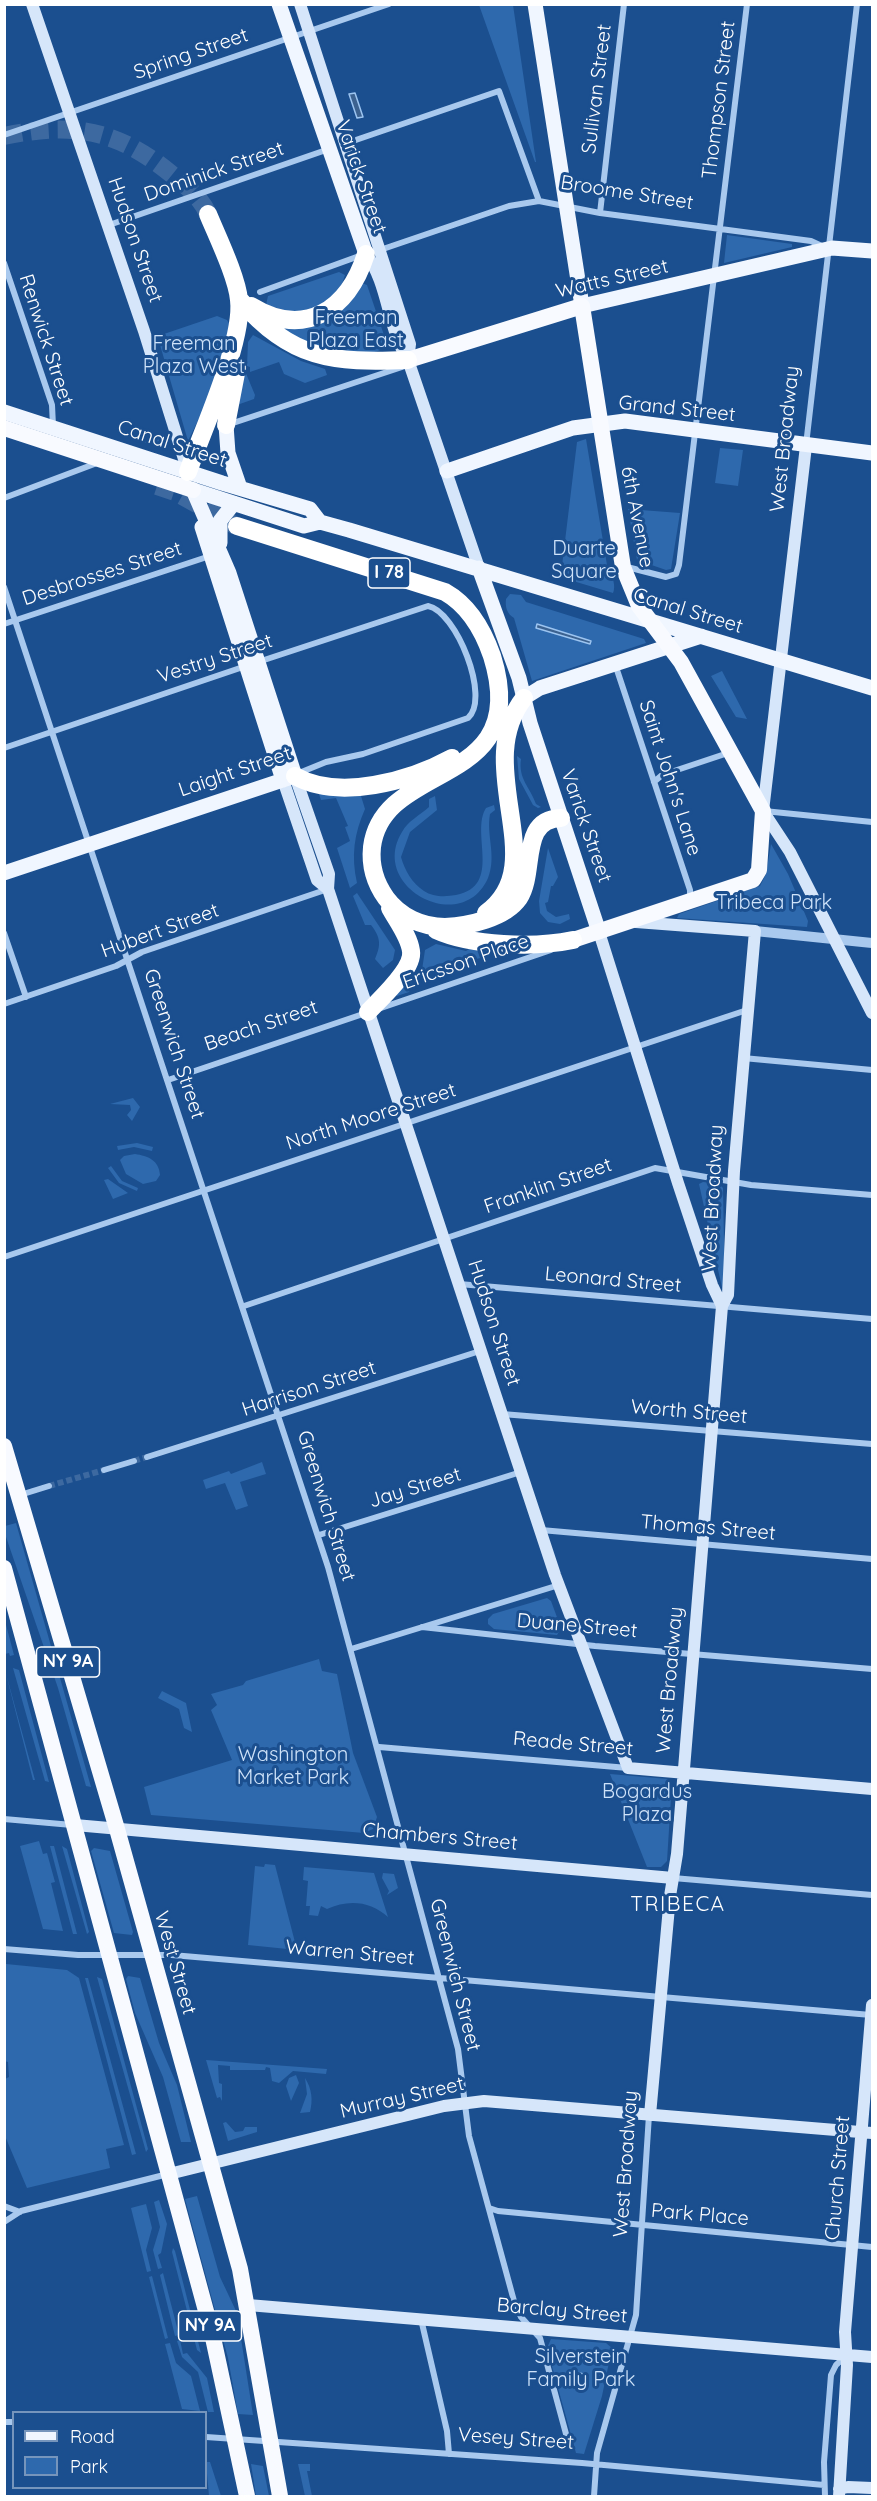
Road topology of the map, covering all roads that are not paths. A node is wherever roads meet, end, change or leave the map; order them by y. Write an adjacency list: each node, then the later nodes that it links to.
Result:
1 (32, 4): 11 (main road, Hudson Street)
2 (279, 4): 10 (main road, Varick Street)
3 (300, 4): 9 (main road, Varick Street)
4 (389, 4): 9 (street, Spring Street)
5 (535, 4): 16 (main road, 6th Avenue)
6 (624, 4): 17 (street, Sullivan Street)
7 (747, 4): 20 (street, Thompson Street)
8 (858, 4): 21 (street, West Broadway)
9 (310, 31): 10 (street, Spring Street); 13 (main road, Varick Street)
10 (290, 38): 11 (street, Spring Street); 14 (main road, Varick Street)
11 (69, 113): 12 (street, Spring Street); 19 (main road, Hudson Street)
12 (4, 135)
13 (347, 143): 15 (street); 23 (main road, Varick Street)
14 (329, 149): 19 (street, Dominick Street); 23 (main road, Varick Street)
15 (539, 201): 16 (street, Broome Street); 23 (street, Broome Street)
16 (567, 206): 17 (street, Broome Street); 28 (main road, 6th Avenue)
17 (600, 213): 20 (street, Broome Street)
18 (208, 214): 27 (highway)
19 (109, 225): 41 (main road, Hudson Street)
20 (719, 228): 21 (street, Broome Street); 25 (street, Thompson Street)
21 (828, 249): 22 (main road, Broome Street); 25 (main road, Watts Street); 37 (street, West Broadway)
22 (873, 251)
23 (373, 252): 26 (street, Broome Street); 27 (highway); 30 (main road, Varick Street)
24 (4, 263): 35 (street, Renwick Street)
25 (713, 277): 28 (main road, Watts Street); 36 (street, Thompson Street)
26 (260, 292)
27 (240, 299): 29 (highway); 30 (highway)
28 (582, 306): 30 (highway, Watts Street); 32 (highway, 6th Avenue)
29 (239, 319): 33 (highway); 41 (highway)
30 (409, 362): 33 (street, Watts Street); 40 (main road, Varick Street)
31 (4, 412): 35 (main road, Canal Street)
32 (599, 423): 36 (main road, Grand Street); 40 (main road, Grand Street); 49 (highway, 6th Avenue)
33 (226, 425): 42 (main road)
34 (4, 428): 39 (highway, Canal Street)
35 (53, 428): 41 (main road, Canal Street)
36 (696, 429): 37 (main road, Grand Street); 49 (street, Thompson Street)
37 (806, 446): 38 (main road, Grand Street); 57 (main road, West Broadway)
38 (873, 453)
39 (104, 461): 43 (highway, Canal Street); 44 (street)
40 (447, 471): 50 (main road, Varick Street)
41 (188, 472): 42 (main road, Canal Street); 43 (main road, Hudson Street)
42 (240, 488): 46 (main road, Canal Street)
43 (193, 490): 45 (main road, Canal Street); 48 (main road, Hudson Street)
44 (4, 498)
45 (234, 503): 46 (main road, Canal Street); 48 (main road)
46 (320, 522): 50 (main road, Canal Street)
47 (237, 526): 64 (highway, I 78)
48 (215, 554): 52 (street, Desbrosses Street); 59 (main road, Hudson Street)
49 (623, 567): 53 (highway, 6th Avenue)
50 (479, 568): 53 (main road, Canal Street); 61 (main road, Varick Street)
51 (4, 587): 52 (street, Greenwich Street)
52 (16, 620): 54 (street, Desbrosses Street); 63 (street, Greenwich Street)
53 (651, 621): 55 (main road, Canal Street); 56 (highway, 6th Avenue)
54 (4, 624)
55 (701, 636): 56 (main road); 57 (main road, Canal Street)
56 (670, 646): 58 (main road); 66 (highway, 6th Avenue)
57 (782, 660): 60 (main road, Canal Street); 69 (main road, West Broadway)
58 (614, 663): 61 (main road); 68 (street, Saint John's Lane)
59 (253, 664): 62 (street, Vestry Street); 63 (street, Vestry Street); 67 (main road, Hudson Street)
60 (873, 688)
61 (524, 698): 70 (main road, Varick Street); 78 (highway)
62 (476, 707): 67 (street, Laight Street)
63 (53, 731): 65 (street, Vestry Street); 72 (street, Greenwich Street)
64 (490, 731): 67 (highway); 75 (highway, I 78)
65 (4, 748)
66 (730, 752): 68 (street); 69 (highway, 6th Avenue)
67 (289, 778): 72 (main road, Laight Street); 74 (main road, Hudson Street)
68 (654, 782): 76 (street, Saint John's Lane)
69 (763, 811): 71 (street); 76 (highway, West Broadway); 83 (main road, 6th Avenue)
70 (561, 818): 78 (highway); 81 (main road, Varick Street)
71 (873, 822)
72 (90, 844): 73 (main road, Laight Street); 86 (street, Greenwich Street)
73 (4, 873)
74 (328, 889): 86 (street, Hubert Street); 90 (main road, Hudson Street)
75 (380, 890): 79 (highway, I 78); 90 (highway)
76 (688, 902): 77 (highway)
77 (630, 922): 80 (main road); 81 (highway)
78 (466, 924): 79 (highway, I 78)
79 (426, 925): 84 (highway)
80 (755, 931): 83 (street); 89 (main road, West Broadway)
81 (599, 932): 84 (highway); 92 (main road, Varick Street)
82 (4, 933): 87 (street)
83 (834, 939): 85 (street); 91 (main road, 6th Avenue)
84 (573, 940): 90 (street, Ericsson Place)
85 (873, 943)
86 (129, 959): 87 (street, Hubert Street); 95 (street, Greenwich Street)
87 (26, 997): 88 (street, Hubert Street)
88 (4, 1004)
89 (748, 1010): 92 (street, North Moore Street); 93 (main road, West Broadway)
90 (368, 1012): 95 (street, Beach Street); 96 (main road, Hudson Street)
91 (873, 1013)
92 (637, 1047): 96 (street, North Moore Street); 97 (main road, Varick Street)
93 (743, 1058): 94 (street); 98 (main road, West Broadway)
94 (873, 1070)
95 (168, 1080): 99 (street, Greenwich Street)
96 (406, 1123): 99 (street, North Moore Street); 101 (main road, Hudson Street)
97 (675, 1171): 98 (street, Franklin Street); 101 (street, Franklin Street); 105 (main road, Varick Street)
98 (733, 1182): 100 (street, Franklin Street); 105 (main road, West Broadway)
99 (205, 1190): 102 (street, North Moore Street); 104 (street, Greenwich Street)
100 (873, 1195)
101 (444, 1238): 103 (main road, Hudson Street); 104 (street, Franklin Street)
102 (4, 1257)
103 (459, 1284): 105 (street, Leonard Street); 107 (main road, Hudson Street)
104 (244, 1306): 109 (street, Greenwich Street)
105 (722, 1306): 106 (street, Leonard Street); 110 (main road, West Broadway)
106 (873, 1319)
107 (481, 1351): 108 (main road, Hudson Street); 109 (street, Harrison Street)
108 (502, 1414): 110 (street, Worth Street); 116 (main road, Hudson Street)
109 (280, 1416): 113 (street, Harrison Street); 120 (street, Greenwich Street)
110 (712, 1430): 111 (street, Worth Street); 121 (main road, West Broadway)
111 (873, 1444)
112 (4, 1446): 118 (highway, West Street / NY 9A)
113 (147, 1456)
114 (134, 1461): 115 (street)
115 (104, 1470)
116 (522, 1472): 119 (main road, Hudson Street); 120 (street, Jay Street)
117 (49, 1486): 118 (street)
118 (19, 1495): 136 (highway, West Street / NY 9A)
119 (541, 1530): 121 (street, Thomas Street); 124 (main road, Hudson Street)
120 (319, 1535): 127 (street, Greenwich Street)
121 (702, 1544): 122 (street, Thomas Street); 128 (main road, West Broadway)
122 (873, 1558)
123 (4, 1568): 135 (highway, NY 9A)
124 (559, 1585): 125 (street, Duane Street); 126 (main road, Hudson Street)
125 (422, 1627): 126 (street, Duane Street); 127 (street, Duane Street)
126 (580, 1644): 128 (street, Duane Street); 131 (main road, Hudson Street)
127 (351, 1648): 130 (street, Greenwich Street)
128 (694, 1652): 129 (street, Duane Street); 132 (main road, West Broadway)
129 (873, 1669)
130 (379, 1747): 131 (street, Reade Street); 137 (street, Greenwich Street)
131 (628, 1768): 132 (main road, Reade Street)
132 (683, 1773): 133 (main road, Reade Street); 138 (main road, West Broadway)
133 (873, 1789)
134 (4, 1819): 135 (street, Chambers Street)
135 (75, 1825): 136 (main road, Chambers Street); 142 (highway, NY 9A)
136 (117, 1829): 137 (main road, Chambers Street); 141 (highway, West Street / NY 9A)
137 (407, 1853): 138 (main road, Chambers Street); 143 (street, Greenwich Street)
138 (673, 1878): 139 (street, Chambers Street); 144 (main road, West Broadway)
139 (873, 1895)
140 (4, 1949): 142 (street, Warren Street)
141 (151, 1954): 142 (street, Warren Street); 143 (street, Warren Street); 149 (highway, West Street / NY 9A)
142 (110, 1955): 150 (highway, NY 9A)
143 (440, 1977): 144 (street, Warren Street); 146 (street, Greenwich Street)
144 (661, 1996): 145 (street, Warren Street); 147 (main road, West Broadway)
145 (872, 2011): 148 (main road, Church Street)
146 (465, 2102): 147 (main road, Murray Street); 149 (main road, Murray Street); 152 (street, Greenwich Street)
147 (650, 2115): 148 (main road, Murray Street); 155 (street, West Broadway)
148 (867, 2133): 156 (main road, Church Street)
149 (211, 2164): 150 (main road, Murray Street); 158 (highway, West Street / NY 9A)
150 (169, 2174): 153 (street, Murray Street); 165 (highway, NY 9A)
151 (4, 2206): 153 (street)
152 (489, 2208): 155 (street, Park Place); 160 (street, Greenwich Street)
153 (20, 2212): 154 (street, Murray Street)
154 (4, 2222)
155 (642, 2227): 156 (street, Park Place); 161 (street, West Broadway)
156 (852, 2245): 157 (street, Park Place); 162 (main road, Church Street)
157 (873, 2247)
158 (248, 2305): 159 (main road, Barclay Street); 166 (highway, West Street / NY 9A)
159 (421, 2318): 160 (main road, Barclay Street); 168 (street)
160 (533, 2328): 161 (main road, Barclay Street); 167 (street, Greenwich Street)
161 (629, 2336): 162 (main road, Barclay Street); 169 (street, West Broadway)
162 (847, 2355): 163 (main road, Barclay Street); 170 (street); 172 (main road, Church Street)
163 (873, 2357)
164 (207, 2437): 165 (street, Vesey Street)
165 (234, 2439): 166 (street, Vesey Street); 173 (highway, NY 9A)
166 (270, 2440): 168 (street, Vesey Street); 174 (highway, West Street / NY 9A)
167 (569, 2445)
168 (449, 2454): 169 (street, Vesey Street)
169 (595, 2464): 170 (street, Vesey Street); 175 (street)
170 (824, 2485): 176 (street)
171 (873, 2488): 172 (main road)
172 (839, 2493)
173 (247, 2496)
174 (280, 2496)
175 (594, 2496)
176 (825, 2496)

